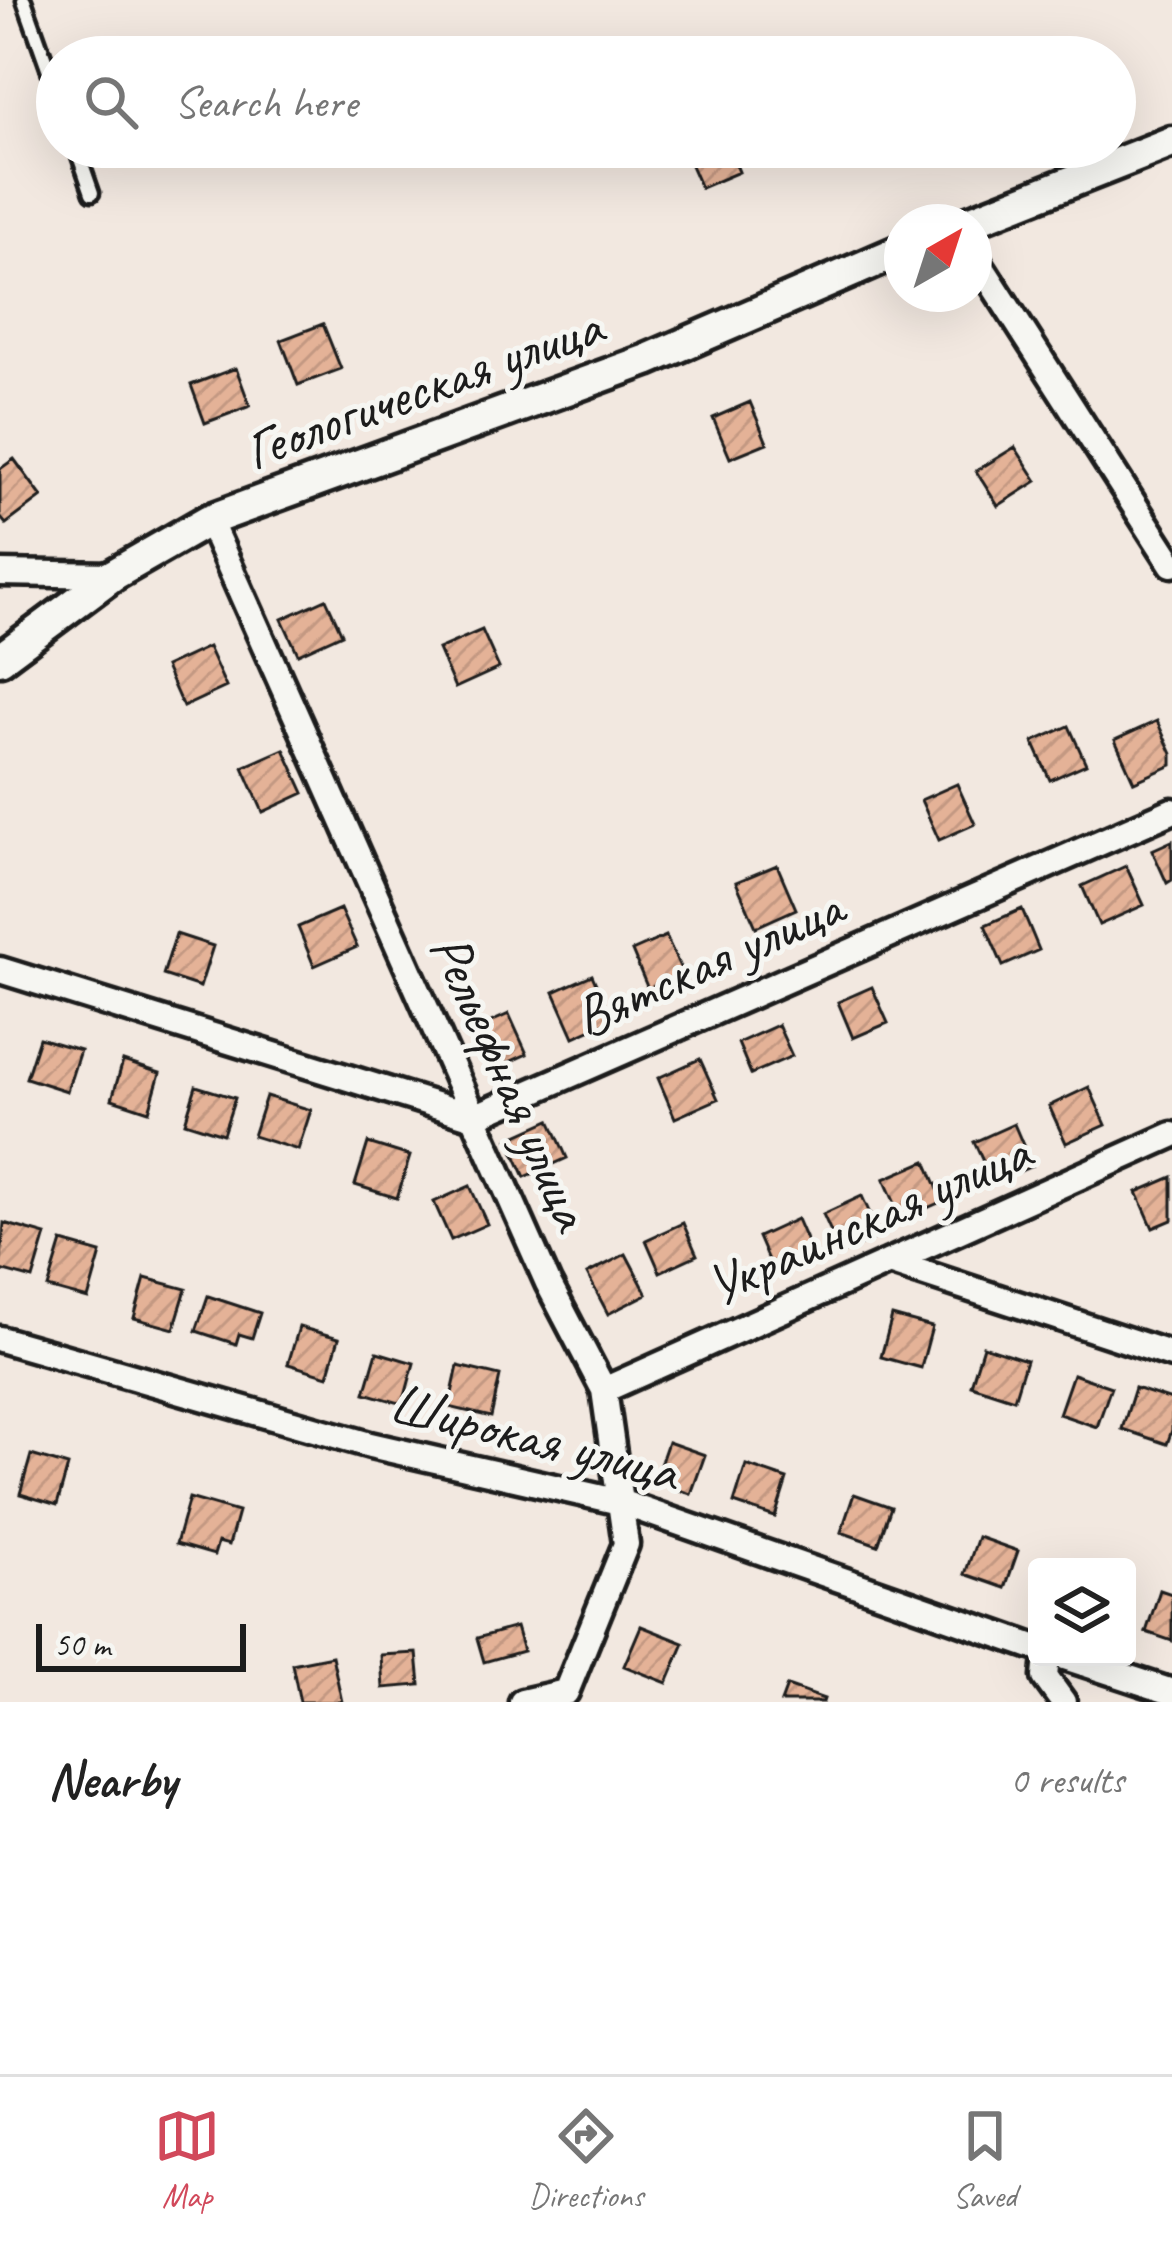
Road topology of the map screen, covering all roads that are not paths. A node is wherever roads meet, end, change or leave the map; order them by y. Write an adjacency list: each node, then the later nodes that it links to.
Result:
1 (24, 0): 2 (lane)
2 (37, 36)
3 (1172, 142): 4 (street)
4 (1136, 156)
5 (83, 168): 7 (lane)
6 (1106, 168): 8 (street)
7 (92, 193)
8 (992, 213)
9 (884, 258): 11 (street, Геологическая улица)
10 (992, 282): 12 (street)
11 (209, 520): 14 (street, Геологическая улица); 18 (street, Рельефная улица)
12 (1172, 564)
13 (0, 573): 14 (street)
14 (113, 575): 15 (street, Геологическая улица)
15 (0, 659)
16 (1172, 811): 18 (street, Вятская улица)
17 (0, 970): 18 (street)
18 (474, 1117): 23 (street, Рельефная улица)
19 (1172, 1135): 20 (street, Украинская улица)
20 (889, 1262): 22 (street); 23 (street, Украинская улица)
21 (0, 1339): 24 (street, Широкая улица)
22 (1172, 1355)
23 (604, 1390): 24 (street, Рельефная улица)
24 (620, 1502): 25 (street, Широкая улица); 29 (street, Рельефная улица)
25 (1028, 1645)
26 (1046, 1666): 31 (street)
27 (1093, 1666): 28 (street)
28 (1172, 1692)
29 (567, 1697): 30 (street)
30 (522, 1702)
31 (1063, 1702)

